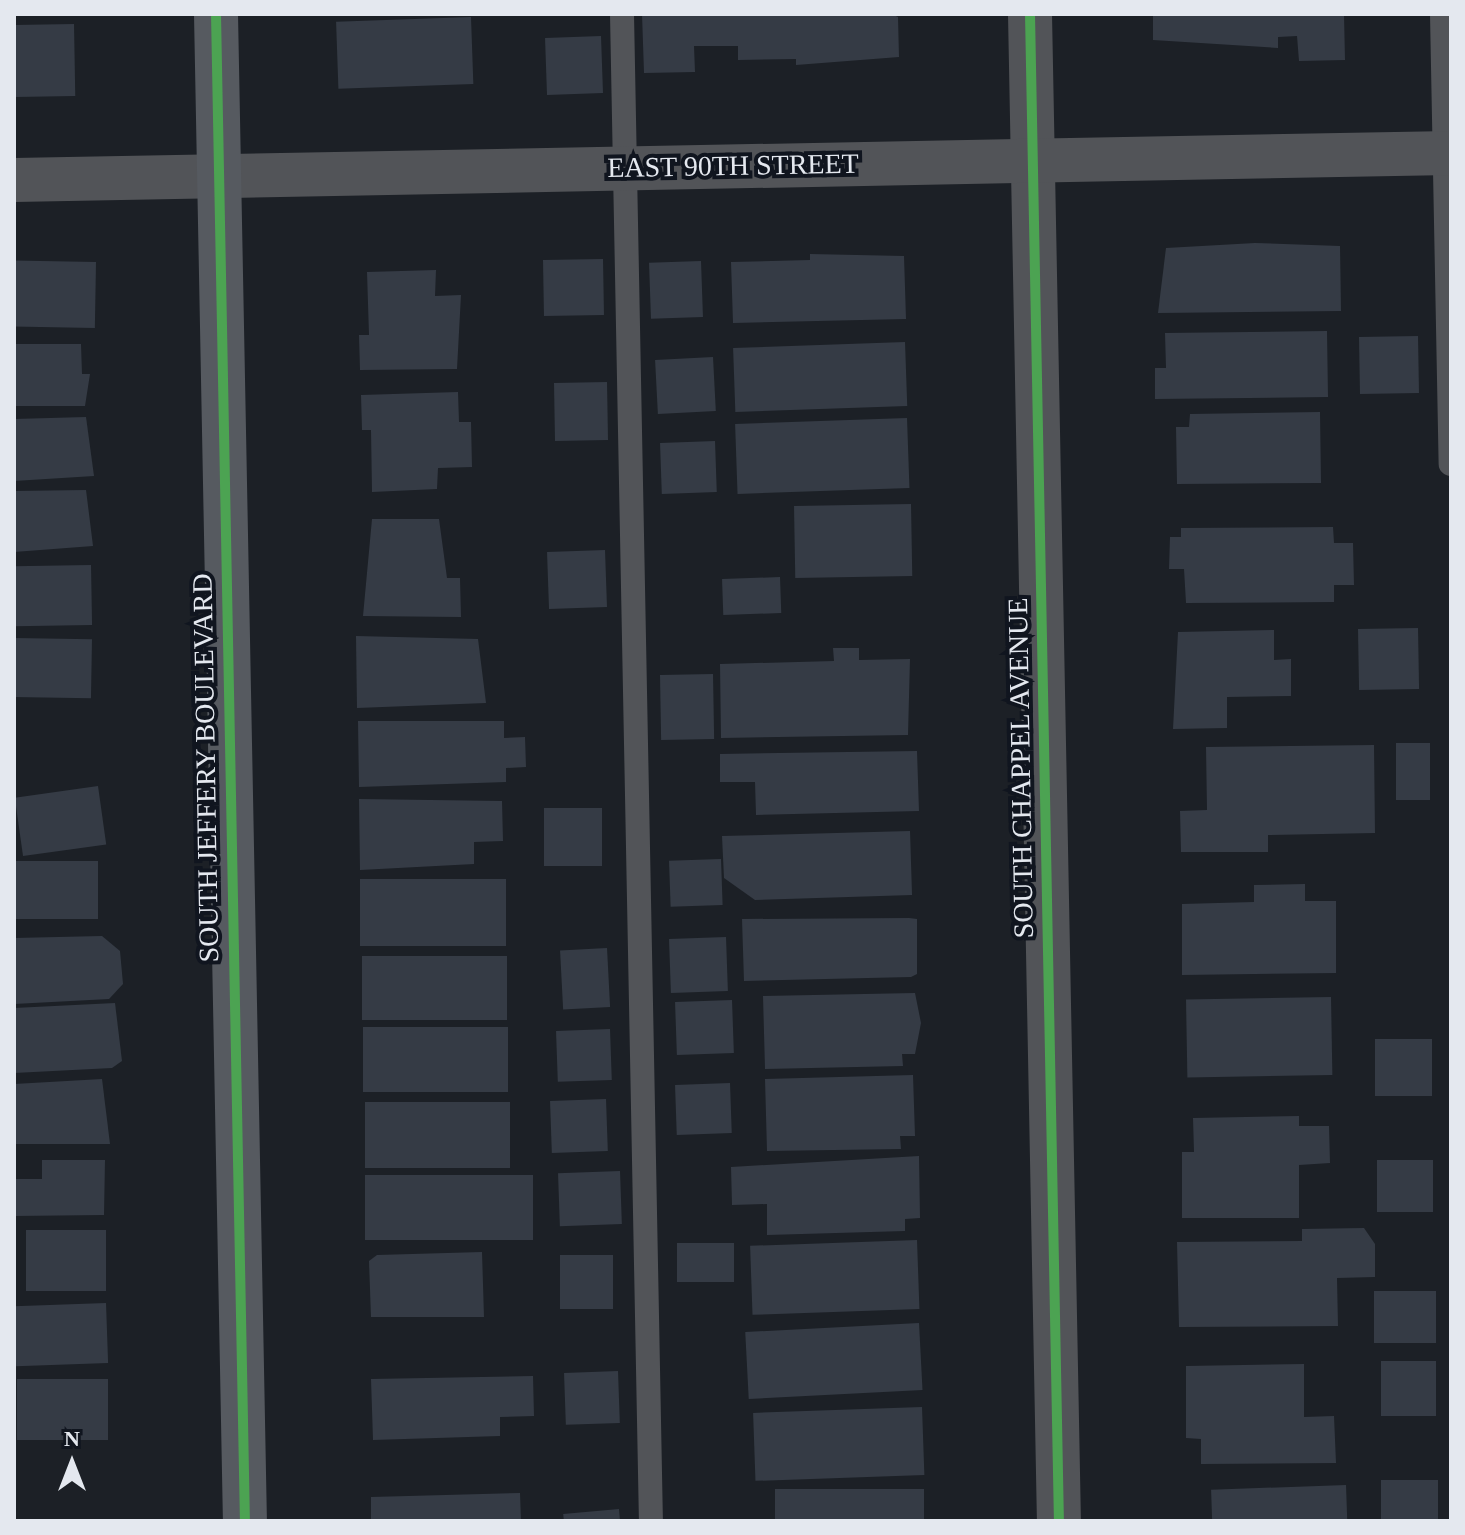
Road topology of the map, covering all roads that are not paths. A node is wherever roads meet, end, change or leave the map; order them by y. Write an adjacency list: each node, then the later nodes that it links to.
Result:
1 (216, 14): 8 (main road, SOUTH JEFFERY BOULEVARD)
2 (622, 14): 7 (lane)
3 (1030, 14): 6 (street, SOUTH CHAPPEL AVENUE)
4 (1442, 14): 5 (lane)
5 (1448, 153): 6 (street, EAST 90TH STREET); 10 (lane)
6 (1033, 161): 7 (street, EAST 90TH STREET); 13 (street, SOUTH CHAPPEL AVENUE)
7 (625, 168): 8 (street, EAST 90TH STREET); 12 (lane)
8 (219, 176): 9 (street, EAST 90TH STREET); 11 (main road, SOUTH JEFFERY BOULEVARD)
9 (14, 180)
10 (1451, 464)
11 (245, 1521)
12 (651, 1521)
13 (1059, 1521)

